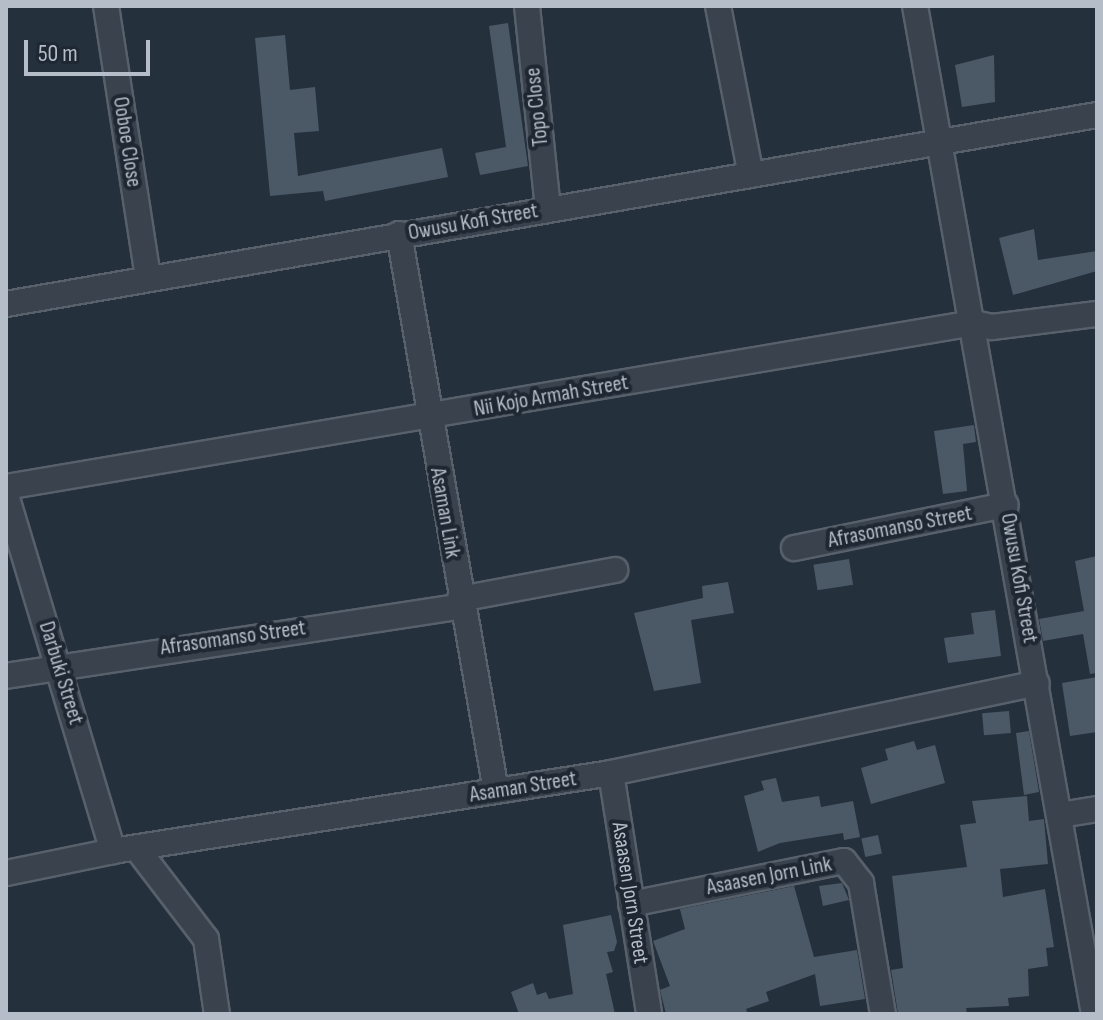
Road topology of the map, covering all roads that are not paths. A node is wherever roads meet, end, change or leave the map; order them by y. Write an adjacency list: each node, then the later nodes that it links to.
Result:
1 (106, 6): 10 (street, Ooboe Close)
2 (527, 6): 8 (street, Topo Close)
3 (718, 6): 7 (street)
4 (915, 6): 6 (street, Owusu Kofi Street)
5 (1097, 115): 6 (street, Owusu Kofi Street)
6 (941, 143): 7 (street, Owusu Kofi Street); 13 (street, Owusu Kofi Street)
7 (751, 175): 8 (street, Owusu Kofi Street)
8 (548, 209): 9 (street, Owusu Kofi Street)
9 (399, 234): 10 (street, Owusu Kofi Street); 14 (street, Asaman Link)
10 (148, 277): 11 (street, Owusu Kofi Street)
11 (6, 304)
12 (1097, 314): 13 (street, Nii Kojo Armah Street)
13 (974, 323): 14 (street, Nii Kojo Armah Street); 17 (street, Owusu Kofi Street)
14 (429, 417): 15 (street, Nii Kojo Armah Street); 20 (street, Asaman Link)
15 (6, 487)
16 (6, 495): 21 (street, Darbuki Street)
17 (1006, 505): 18 (street, Afrasomanso Street); 23 (street, Owusu Kofi Street)
18 (794, 548)
19 (615, 570): 20 (street, Afrasomanso Street)
20 (461, 603): 21 (street, Afrasomanso Street); 25 (street, Asaman Link)
21 (59, 665): 22 (street, Afrasomanso Street); 29 (street, Darbuki Street)
22 (6, 676)
23 (1037, 683): 24 (street, Asaman Street); 27 (street, Owusu Kofi Street)
24 (611, 773): 25 (street, Asaman Street); 31 (street, Asaasen Jorn Street)
25 (496, 791): 28 (street, Asaman Street)
26 (1097, 809): 27 (street)
27 (1060, 815): 32 (street, Owusu Kofi Street)
28 (138, 850): 29 (street, Asaman Street); 33 (street)
29 (113, 851): 30 (street, Asaman Street)
30 (6, 873)
31 (631, 904): 34 (street, Asaasen Jorn Street); 35 (street, Asaasen Jorn Link)
32 (1093, 978): 36 (street, Owusu Kofi Street)
33 (217, 1014)
34 (649, 1014)
35 (883, 1014)
36 (1094, 1014)

